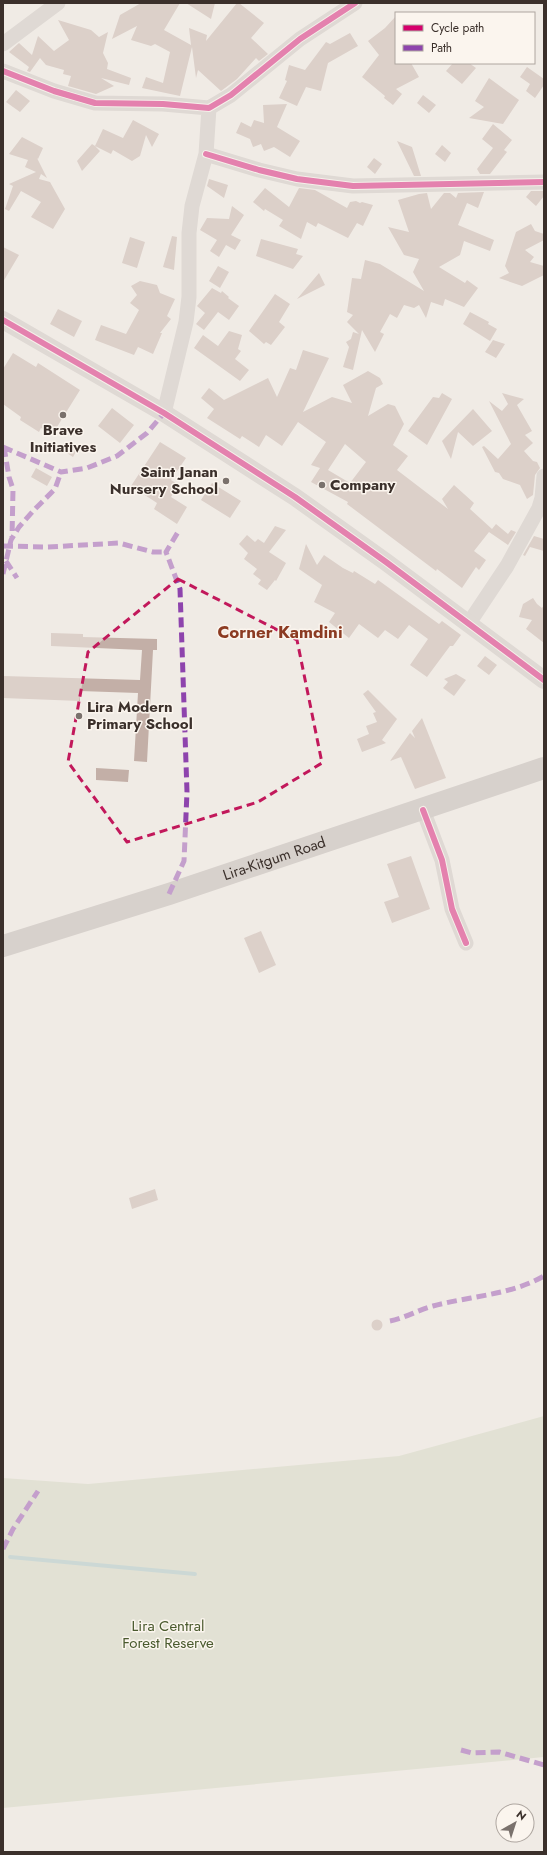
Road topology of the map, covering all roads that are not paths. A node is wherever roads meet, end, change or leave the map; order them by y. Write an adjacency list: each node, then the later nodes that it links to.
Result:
1 (58, 3): 3 (street)
2 (356, 3): 5 (street)
3 (3, 44)
4 (3, 71): 5 (street)
5 (209, 108): 6 (street)
6 (206, 154): 7 (street); 9 (street)
7 (544, 182)
8 (3, 320): 9 (street)
9 (164, 413): 11 (street)
10 (544, 476): 11 (street)
11 (469, 623): 12 (street)
12 (544, 680)
13 (544, 768): 14 (main road, Lira-Kitgum Road)
14 (423, 810): 15 (street); 16 (main road, Lira-Kitgum Road)
15 (466, 943)
16 (3, 946)

